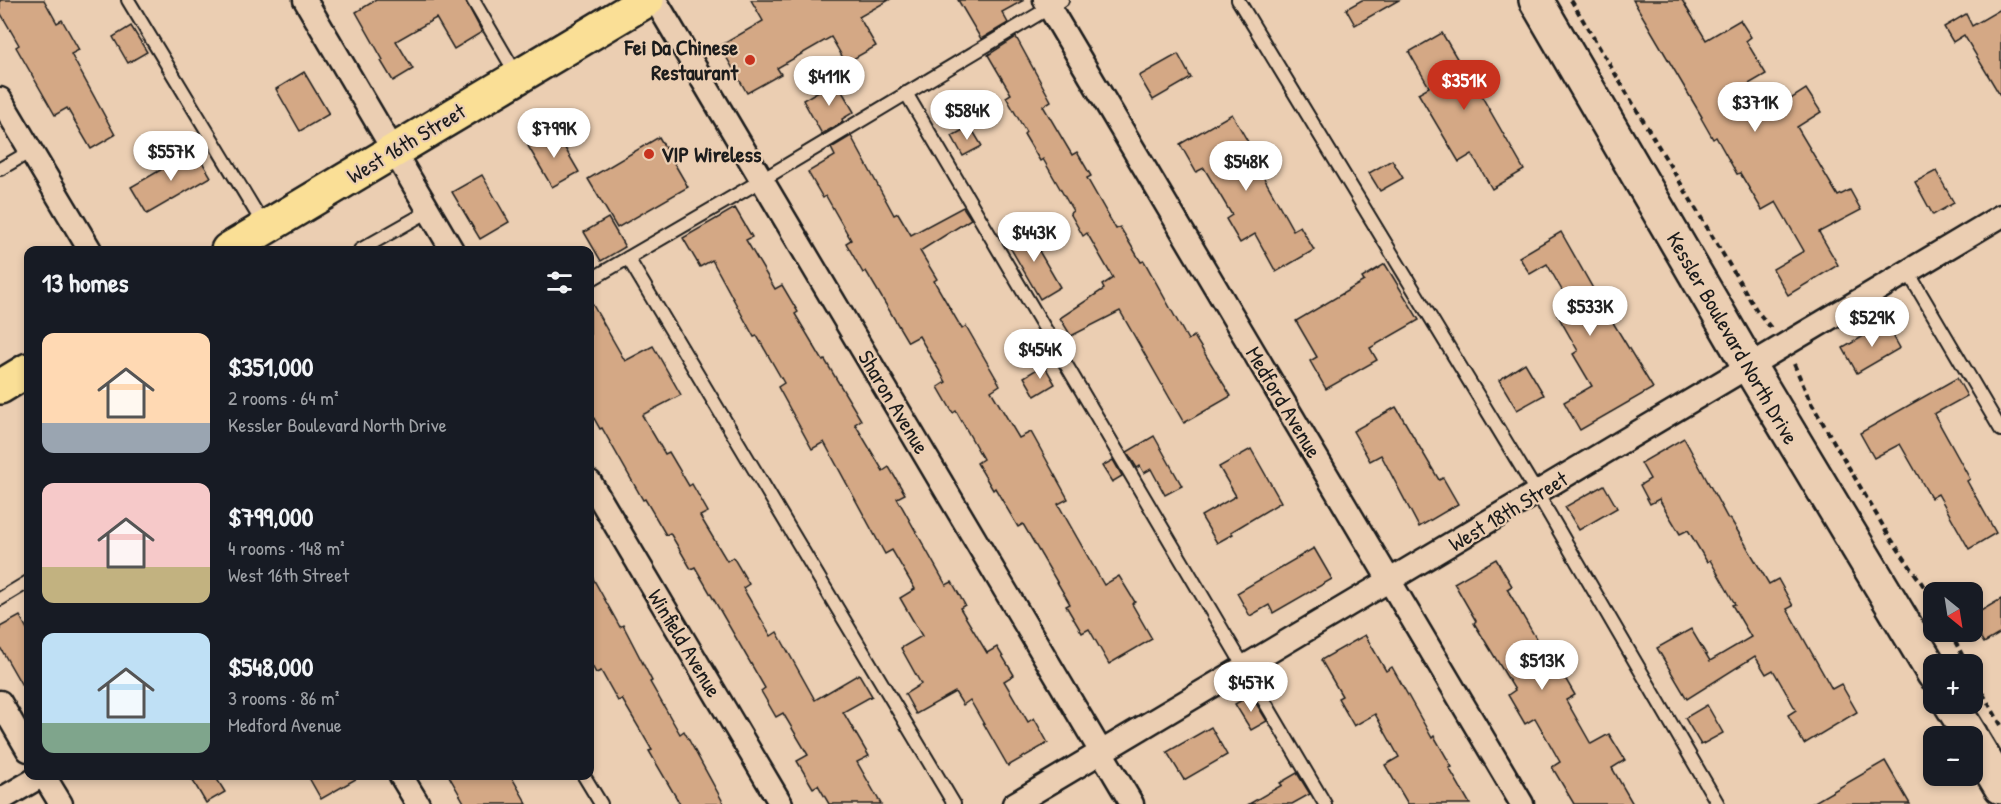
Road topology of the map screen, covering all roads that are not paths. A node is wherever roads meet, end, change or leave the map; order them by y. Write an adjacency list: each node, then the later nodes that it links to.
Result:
1 (128, 0): 18 (lane)
2 (305, 0): 13 (street)
3 (473, 0): 9 (lane)
4 (646, 0): 9 (main road, West 16th Street)
5 (655, 0): 15 (street, Sharon Avenue)
6 (1238, 0): 31 (lane)
7 (1536, 0): 26 (main road, Kessler Boulevard North Drive)
8 (1052, 2): 10 (lane); 32 (street, Medford Avenue)
9 (518, 77): 13 (main road, West 16th Street)
10 (906, 93): 15 (lane); 36 (lane)
11 (0, 99): 12 (street)
12 (31, 151): 14 (lane); 19 (street)
13 (393, 151): 16 (street); 18 (main road, West 16th Street)
14 (0, 169)
15 (762, 180): 23 (lane); 39 (street, Sharon Avenue)
16 (429, 210): 21 (lane); 22 (street)
17 (2001, 216): 24 (street, West 18th Street)
18 (266, 228): 20 (main road, West 16th Street)
19 (88, 246)
20 (237, 246)
21 (367, 246)
22 (450, 246)
23 (628, 258): 25 (lane); 51 (lane)
24 (1908, 272): 26 (street, West 18th Street); 29 (lane)
25 (594, 278)
26 (1749, 366): 31 (street, West 18th Street); 35 (main road, Kessler Boulevard North Drive)
27 (24, 372): 28 (main road)
28 (0, 387)
29 (2001, 430)
30 (594, 489): 50 (street, Winfield Avenue)
31 (1537, 493): 32 (street, West 18th Street); 56 (lane)
32 (1390, 581): 36 (street, West 18th Street); 55 (street, Medford Avenue)
33 (24, 584): 34 (lane)
34 (0, 599)
35 (1923, 656)
36 (1244, 667): 39 (street, West 18th Street); 54 (lane)
37 (0, 702): 38 (street)
38 (24, 743)
39 (1101, 752): 52 (street, West 18th Street); 53 (street, Sharon Avenue)
40 (1983, 757): 45 (main road)
41 (36, 780): 46 (street)
42 (46, 780): 47 (street)
43 (403, 780): 48 (street)
44 (586, 780): 49 (lane)
45 (2001, 787)
46 (0, 800)
47 (61, 804)
48 (418, 804)
49 (601, 804)
50 (781, 804)
51 (954, 804)
52 (1014, 804)
53 (1132, 804)
54 (1324, 804)
55 (1522, 804)
56 (1718, 804)

